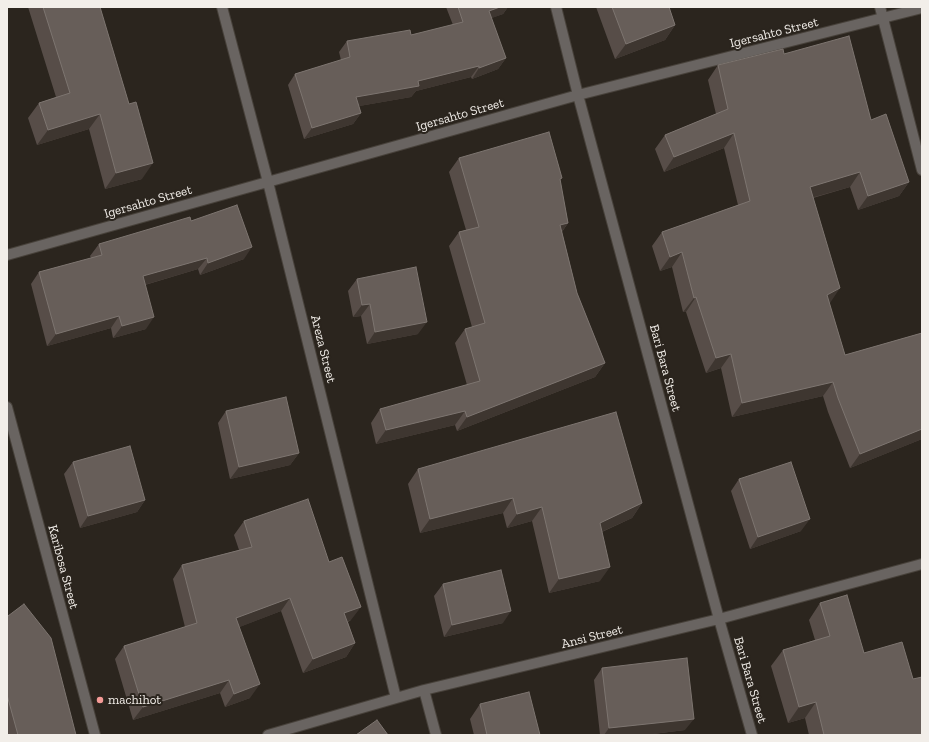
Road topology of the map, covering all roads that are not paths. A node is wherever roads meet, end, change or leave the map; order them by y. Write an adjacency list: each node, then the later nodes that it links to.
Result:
1 (222, 7): 8 (street, Areza Street)
2 (556, 7): 6 (street, Bari Bara Street)
3 (880, 7): 5 (street)
4 (922, 8): 5 (street, Igersahto Street)
5 (883, 19): 6 (street, Igersahto Street); 7 (street)
6 (578, 95): 8 (street, Igersahto Street); 12 (street, Bari Bara Street)
7 (922, 170)
8 (268, 182): 9 (street, Igersahto Street); 14 (street, Areza Street)
9 (7, 255)
10 (7, 406): 15 (street, Karibosa Street)
11 (922, 564): 12 (street, Ansi Street)
12 (719, 619): 13 (street, Ansi Street); 18 (street, Bari Bara Street)
13 (424, 690): 14 (street, Ansi Street); 17 (street)
14 (396, 698): 16 (street, Ansi Street)
15 (94, 735)
16 (268, 735)
17 (436, 735)
18 (752, 735)

